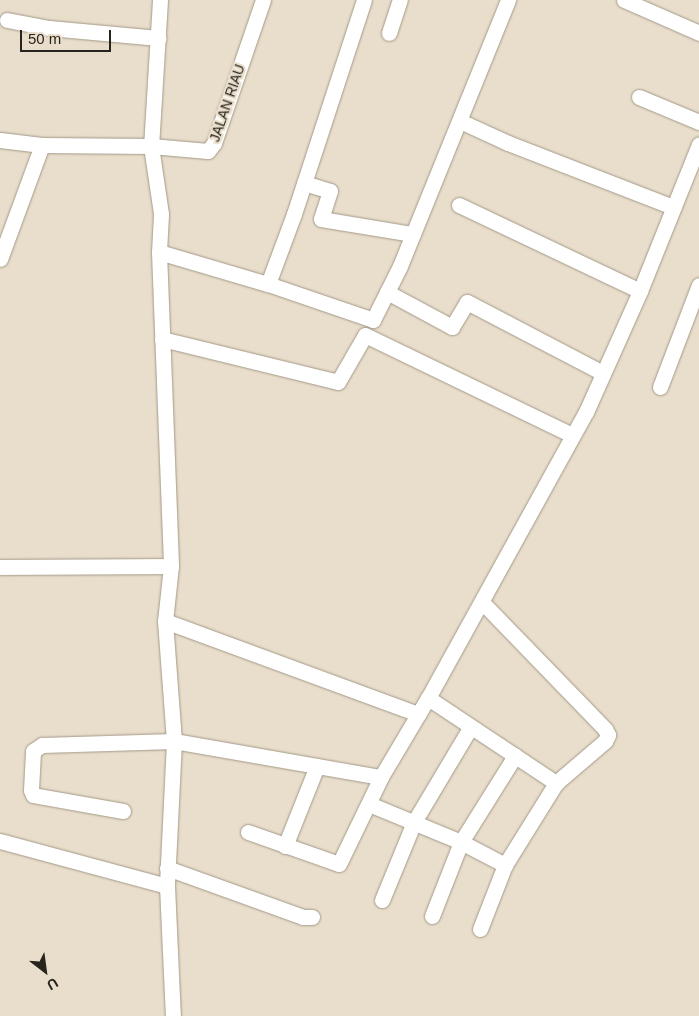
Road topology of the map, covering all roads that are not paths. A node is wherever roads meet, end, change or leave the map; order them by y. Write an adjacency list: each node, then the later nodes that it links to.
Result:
1 (160, 0): 10 (street)
2 (262, 0): 17 (street, JALAN RIAU)
3 (364, 0): 19 (street)
4 (400, 0): 8 (street)
5 (508, 0): 12 (street)
6 (632, 1): 9 (street)
7 (7, 20): 10 (street)
8 (389, 33)
9 (699, 33)
10 (159, 38): 17 (street)
11 (638, 97): 13 (street)
12 (460, 121): 21 (street); 23 (street)
13 (699, 122)
14 (0, 140): 16 (street, JALAN RIAU)
15 (699, 144): 18 (street)
16 (42, 145): 17 (street, JALAN RIAU); 22 (street)
17 (152, 146): 24 (street)
18 (694, 173): 21 (street)
19 (304, 183): 23 (street); 26 (street)
20 (459, 205): 28 (street)
21 (674, 207): 28 (street)
22 (5, 234): 25 (street)
23 (413, 234): 29 (street)
24 (159, 252): 26 (street); 32 (street)
25 (0, 259)
26 (268, 284): 30 (street)
27 (699, 285): 34 (street)
28 (640, 291): 33 (street)
29 (387, 292): 30 (street); 33 (street)
30 (373, 320): 31 (street)
31 (365, 335): 32 (street); 35 (street)
32 (162, 339): 37 (street)
33 (603, 373): 35 (street)
34 (660, 387)
35 (572, 435): 38 (street)
36 (0, 566): 37 (street)
37 (171, 566): 39 (street)
38 (482, 602): 40 (street); 47 (street)
39 (165, 621): 41 (street); 43 (street)
40 (428, 698): 41 (street); 42 (street)
41 (418, 714): 46 (street)
42 (470, 728): 44 (street); 50 (street)
43 (174, 741): 45 (street); 49 (street); 56 (street)
44 (515, 756): 47 (street); 53 (street)
45 (317, 766): 46 (street); 54 (street)
46 (381, 777): 48 (street)
47 (556, 783): 55 (street)
48 (369, 804): 50 (street); 54 (street)
49 (123, 811)
50 (414, 822): 53 (street); 58 (street)
51 (248, 832): 54 (street)
52 (0, 842): 57 (street)
53 (461, 842): 55 (street); 59 (street)
54 (286, 846)
55 (505, 865): 61 (street)
56 (167, 868): 57 (street); 60 (street)
57 (166, 886): 62 (street)
58 (382, 900)
59 (432, 916)
60 (312, 917)
61 (480, 929)
62 (173, 1016)

